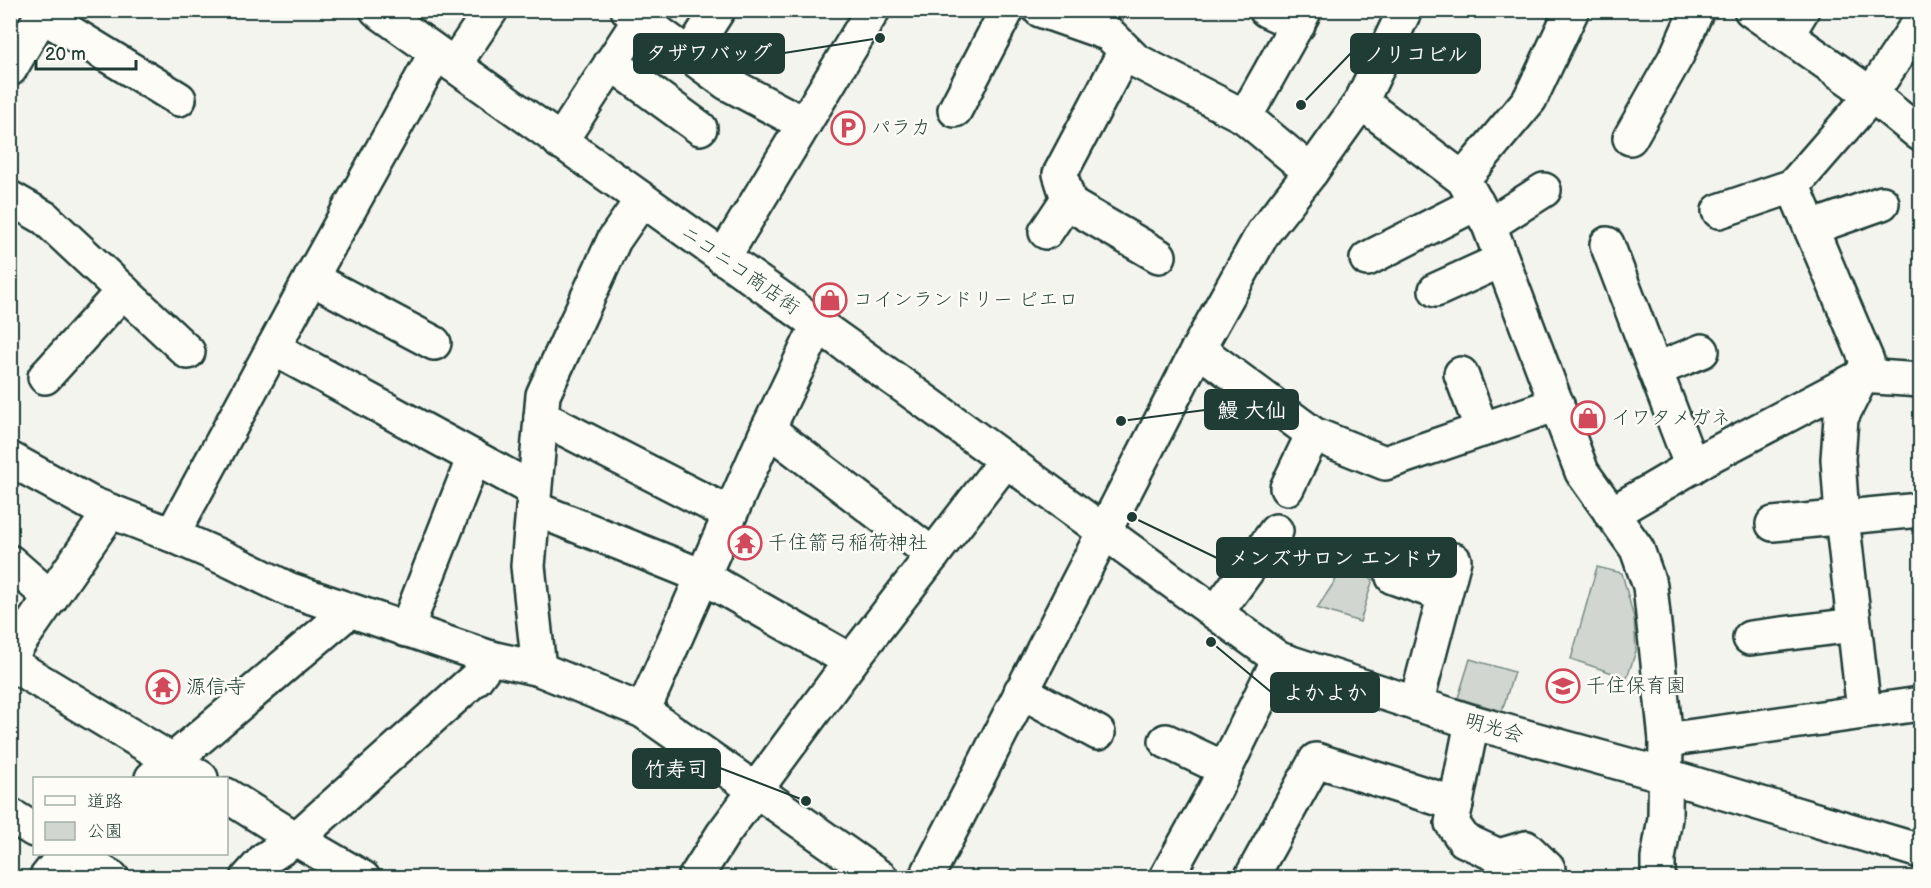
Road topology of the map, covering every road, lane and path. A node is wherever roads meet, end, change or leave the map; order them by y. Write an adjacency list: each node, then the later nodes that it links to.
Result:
1 (377, 10): 19 (street, ニコニコ商店街)
2 (491, 10): 19 (street)
3 (718, 10): 18 (street)
4 (873, 10): 27 (street)
5 (1007, 10): 25 (street)
6 (1040, 10): 17 (street)
7 (1266, 10): 14 (street)
8 (1405, 10): 24 (street)
9 (1572, 10): 38 (street)
10 (1696, 10): 30 (street)
11 (1751, 10): 16 (street)
12 (44, 13): 21 (street); 23 (street)
13 (634, 15): 18 (street); 20 (street)
14 (1302, 18): 26 (street)
15 (1920, 21): 22 (street)
16 (1795, 23): 22 (street)
17 (1125, 51): 26 (street); 37 (street)
18 (690, 54): 27 (street)
19 (445, 59): 31 (street, ニコニコ商店街); 48 (street)
20 (611, 63): 28 (street); 31 (street)
21 (10, 69)
22 (1872, 94): 29 (street); 33 (street)
23 (179, 99)
24 (1361, 102): 32 (street); 38 (street)
25 (955, 110)
26 (1245, 117): 32 (street)
27 (804, 124): 45 (street)
28 (700, 128)
29 (1920, 134)
30 (1630, 138)
31 (560, 142): 36 (street, ニコニコ商店街)
32 (1311, 172): 54 (street)
33 (1793, 186): 40 (street); 41 (street)
34 (1544, 190): 38 (street)
35 (10, 198): 50 (street)
36 (641, 201): 45 (street, ニコニコ商店街); 63 (street)
37 (1066, 202): 42 (street); 44 (street)
38 (1476, 202): 46 (street); 47 (street)
39 (1882, 203): 41 (street)
40 (1719, 211)
41 (1810, 228): 59 (street)
42 (1046, 232)
43 (1607, 244): 57 (street)
44 (1159, 256)
45 (723, 258): 51 (street, ニコニコ商店街)
46 (1367, 260)
47 (1502, 260): 49 (street); 62 (street)
48 (311, 278): 52 (street); 53 (street)
49 (1436, 290)
50 (123, 291): 56 (street); 60 (street)
51 (818, 325): 64 (street); 69 (street, ニコニコ商店街)
52 (434, 343)
53 (273, 348): 67 (street); 81 (street)
54 (1198, 349): 66 (street); 79 (street)
55 (1702, 351): 57 (street)
56 (188, 352)
57 (1655, 370): 70 (street)
58 (1461, 374): 65 (street)
59 (1862, 376): 61 (street); 70 (street); 77 (street)
60 (45, 377)
61 (1920, 380)
62 (1557, 404): 65 (street); 75 (street)
63 (541, 417): 72 (street); 76 (street)
64 (768, 429): 76 (street); 82 (street)
65 (1482, 430): 66 (street)
66 (1313, 434): 71 (street)
67 (474, 457): 72 (street); 92 (street)
68 (10, 459): 74 (street)
69 (1006, 460): 79 (street, ニコニコ商店街); 82 (street)
70 (1692, 467): 75 (street)
71 (1287, 488)
72 (534, 499): 85 (street); 99 (street)
73 (1920, 510): 77 (street)
74 (110, 512): 81 (street); 88 (street)
75 (1611, 513): 107 (street)
76 (730, 514): 85 (street)
77 (1842, 518): 78 (street); 91 (street)
78 (1773, 524)
79 (1103, 531): 90 (street, 明光会); 100 (street)
80 (1276, 531): 90 (street)
81 (172, 535): 89 (street)
82 (933, 555): 97 (street)
83 (1454, 560): 87 (street)
84 (10, 562): 88 (street)
85 (702, 576): 97 (street); 103 (street)
86 (1393, 577): 87 (street)
87 (1444, 595): 101 (street)
88 (51, 598): 94 (street)
89 (349, 610): 92 (street); 110 (street)
90 (1216, 614): 96 (street, 明光会)
91 (1854, 624): 93 (street); 104 (street)
92 (406, 630): 95 (street)
93 (1750, 638)
94 (10, 656)
95 (491, 658): 99 (street); 118 (street)
96 (1279, 659): 101 (street, 明光会); 109 (street)
97 (851, 661): 113 (street)
98 (10, 663): 110 (street)
99 (539, 669): 103 (street)
100 (1021, 691): 106 (street); 128 (street)
101 (1416, 704): 105 (street, 明光会)
102 (1920, 704): 104 (street)
103 (643, 711): 113 (street)
104 (1864, 711): 107 (street)
105 (1472, 722): 111 (street, 明光会); 115 (street)
106 (1098, 733)
107 (1666, 740): 111 (street)
108 (1166, 741): 109 (street)
109 (1225, 769): 129 (street)
110 (163, 770): 112 (street)
111 (1664, 776): 119 (street, 明光会); 132 (street)
112 (196, 777)
113 (755, 790): 126 (street); 127 (street)
114 (228, 796): 118 (street)
115 (1456, 804): 130 (street); 131 (street)
116 (10, 815): 117 (street)
117 (33, 829)
118 (296, 839): 124 (street); 125 (street)
119 (1920, 851): 133 (street)
120 (64, 855): 122 (street)
121 (75, 855): 123 (street)
122 (46, 878)
123 (112, 878)
124 (248, 878)
125 (363, 878)
126 (695, 878)
127 (881, 878)
128 (926, 878)
129 (1166, 878)
130 (1251, 878)
131 (1547, 878)
132 (1658, 878)
133 (1916, 878)

